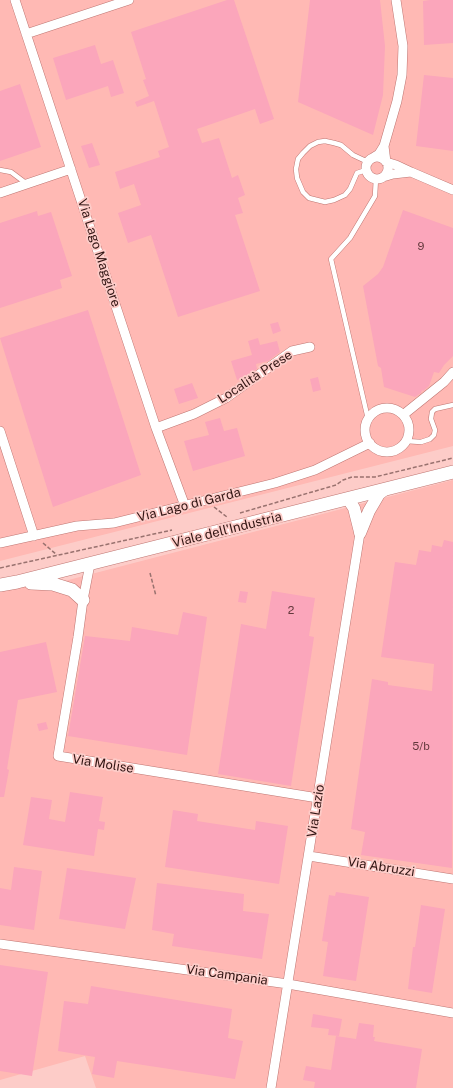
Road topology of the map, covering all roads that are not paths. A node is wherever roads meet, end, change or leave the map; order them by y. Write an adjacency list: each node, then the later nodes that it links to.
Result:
1 (15, 0): 4 (street, Via Lago Maggiore)
2 (129, 0): 4 (street)
3 (396, 0): 5 (street)
4 (26, 34): 8 (street, Via Lago Maggiore)
5 (384, 146): 6 (street); 7 (street)
6 (371, 160): 7 (street); 10 (street); 10 (lane)
7 (386, 162): 11 (street); 12 (street)
8 (71, 169): 13 (street); 21 (street, Via Lago Maggiore)
9 (0, 170): 13 (lane)
10 (368, 172): 12 (street)
11 (411, 172): 12 (street); 14 (street)
12 (379, 178): 20 (lane)
13 (27, 184): 15 (street)
14 (453, 190)
15 (0, 193)
16 (310, 346): 21 (street, Località Prese)
17 (453, 372): 19 (street)
18 (453, 405): 23 (lane)
19 (403, 415): 20 (street); 23 (street)
20 (368, 419): 24 (street)
21 (156, 428): 28 (street, Via Lago Maggiore)
22 (0, 430): 30 (street)
23 (406, 440): 24 (street)
24 (370, 443): 28 (street, Via Lago di Garda)
25 (453, 472): 26 (main road, Viale dell'Industria)
26 (384, 490): 27 (main road, Viale dell'Industria); 29 (street)
27 (348, 499): 29 (street); 32 (main road, Viale dell'Industria)
28 (185, 506): 30 (street, Via Lago di Garda)
29 (360, 533): 36 (street, Via Lazio)
30 (34, 536): 31 (street, Via Lago di Garda)
31 (0, 543)
32 (90, 564): 33 (main road, Viale dell'Industria); 35 (street, Via Molise)
33 (17, 582): 34 (main road, Viale dell'Industria); 35 (main road)
34 (0, 585)
35 (83, 600): 36 (street, Via Molise)
36 (318, 798): 37 (street, Via Lazio)
37 (309, 856): 38 (street, Via Abruzzi); 40 (street, Via Lazio)
38 (453, 879)
39 (0, 944): 40 (street, Via Campania)
40 (288, 984): 41 (street, Via Campania); 42 (street, Via Lazio)
41 (453, 1013)
42 (271, 1088)

